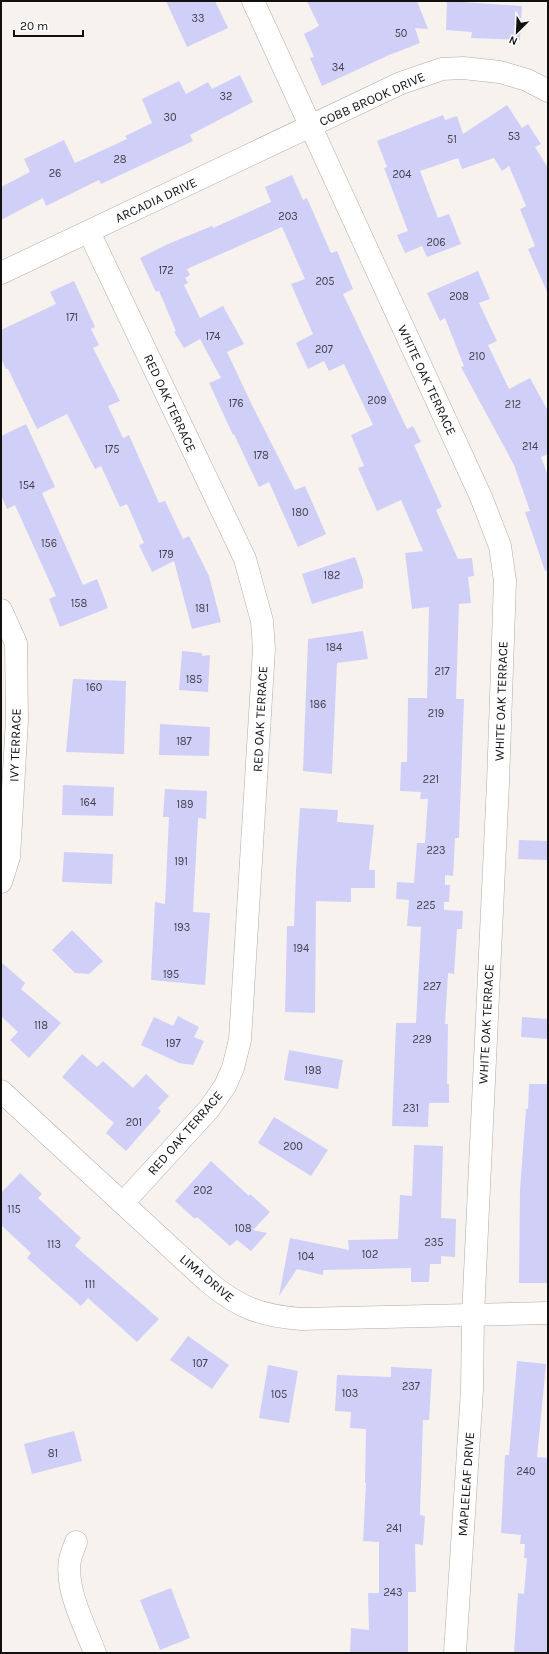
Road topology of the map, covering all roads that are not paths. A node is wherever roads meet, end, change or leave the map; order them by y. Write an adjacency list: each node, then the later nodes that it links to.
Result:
1 (252, 1): 3 (street, WHITE OAK TERRACE)
2 (548, 91): 3 (street, COBB BROOK DRIVE)
3 (310, 127): 4 (street, ARCADIA DRIVE); 11 (street, WHITE OAK TERRACE)
4 (89, 232): 5 (street, ARCADIA DRIVE); 9 (street, RED OAK TERRACE)
5 (1, 274)
6 (1, 610): 7 (street, IVY TERRACE)
7 (1, 882)
8 (1, 1091): 9 (street, LIMA DRIVE)
9 (123, 1203): 11 (street, LIMA DRIVE)
10 (548, 1313): 11 (street)
11 (473, 1315): 14 (street, MAPLELEAF DRIVE)
12 (76, 1542): 13 (street)
13 (95, 1653)
14 (455, 1653)

